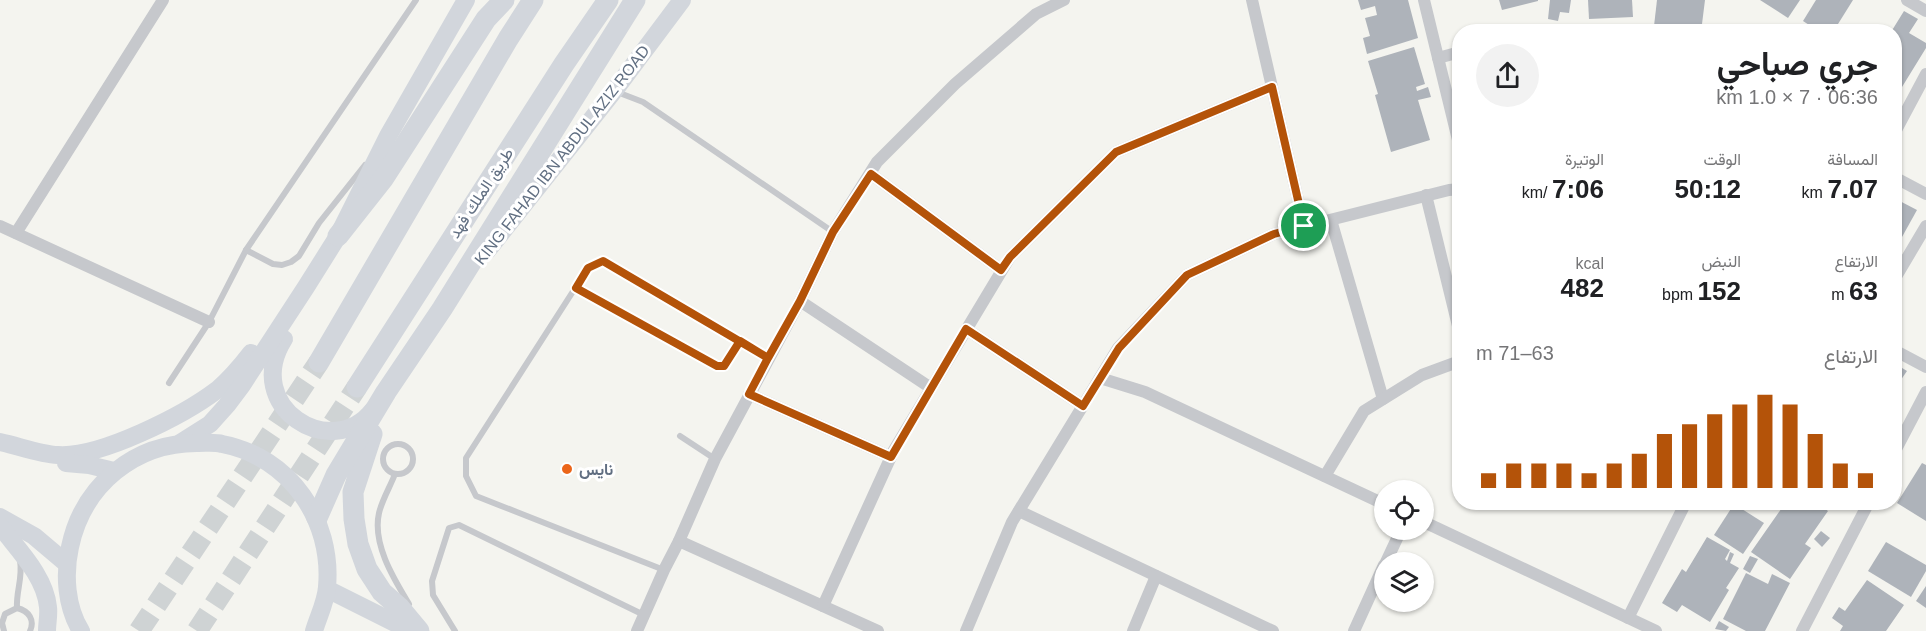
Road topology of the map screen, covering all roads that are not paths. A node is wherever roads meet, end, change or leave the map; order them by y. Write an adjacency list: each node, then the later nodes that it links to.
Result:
1 (163, 0): 32 (street)
2 (416, 0): 34 (lane)
3 (466, 0): 21 (main road)
4 (504, 0): 33 (highway)
5 (533, 0): 47 (highway)
6 (608, 0): 52 (highway, طريق الملك فهد)
7 (635, 0): 41 (highway)
8 (682, 0): 18 (main road, KING FAHAD IBN ABDUL AZIZ ROAD)
9 (1064, 0): 22 (street)
10 (1252, 0): 17 (street)
11 (1424, 0): 15 (street)
12 (1907, 0): 13 (street)
13 (1926, 11)
14 (1452, 54): 15 (street)
15 (1438, 58): 19 (street)
16 (1926, 74): 20 (street)
17 (1272, 87): 29 (street); 36 (street)
18 (614, 91): 31 (lane); 41 (main road, KING FAHAD IBN ABDUL AZIZ ROAD)
19 (1452, 115)
20 (1902, 119)
21 (388, 136): 33 (main road); 34 (lane)
22 (871, 174): 31 (street); 36 (street)
23 (1902, 182): 26 (street)
24 (1452, 190): 25 (street)
25 (1426, 195): 27 (street); 40 (street)
26 (1926, 195)
27 (1331, 220): 29 (street); 57 (street)
28 (0, 226): 32 (street)
29 (1304, 226): 50 (street)
30 (1926, 226): 35 (street)
31 (833, 232): 39 (street)
32 (16, 233): 42 (street)
33 (334, 243): 37 (main road); 55 (main road)
34 (246, 250): 42 (lane)
35 (1902, 266)
36 (1001, 270): 43 (street)
37 (306, 287): 61 (main road); 62 (main road)
38 (576, 288): 44 (lane); 44 (lane); 78 (lane)
39 (800, 301): 46 (street); 53 (street)
40 (1452, 301)
41 (442, 309): 55 (highway)
42 (209, 322): 51 (lane)
43 (966, 329): 53 (street); 58 (street)
44 (740, 341): 46 (lane)
45 (1902, 354): 49 (street)
46 (768, 358): 56 (street)
47 (319, 362)
48 (1452, 364): 57 (street)
49 (1926, 367)
50 (1100, 378): 58 (street); 67 (street)
51 (169, 383)
52 (357, 387)
53 (931, 388): 63 (street)
54 (1926, 392): 60 (street)
55 (386, 393): 73 (highway); 92 (highway)
56 (749, 394): 63 (street); 64 (street)
57 (1383, 399): 67 (street)
58 (1083, 406): 71 (street)
59 (680, 436): 64 (lane)
60 (1902, 438)
61 (180, 442): 65 (main road); 73 (main road)
62 (0, 444): 65 (main road)
63 (891, 457): 82 (street)
64 (715, 459): 76 (street)
65 (114, 471): 77 (main road)
66 (395, 474): 66 (lane); 93 (lane)
67 (1325, 476): 68 (street)
68 (1374, 499)
69 (1682, 510): 85 (street)
70 (1865, 510): 102 (street)
71 (1019, 511): 79 (street); 97 (street)
72 (0, 517): 77 (main road)
73 (317, 518): 81 (main road)
74 (1434, 527): 85 (street)
75 (0, 528): 83 (lane); 89 (main road)
76 (679, 541): 78 (street); 82 (street)
77 (66, 563): 86 (main road)
78 (664, 570): 84 (street)
79 (1156, 576): 98 (street); 99 (street)
80 (1374, 588): 100 (street)
81 (327, 590): 90 (main road); 91 (main road)
82 (823, 606): 96 (street)
83 (18, 608): 87 (lane); 88 (lane)
84 (645, 615): 94 (lane); 95 (street)
85 (1628, 618): 101 (street)
86 (77, 629)
87 (4, 631)
88 (30, 631)
89 (47, 631)
90 (314, 631)
91 (411, 631)
92 (419, 631)
93 (424, 631)
94 (455, 631)
95 (637, 631)
96 (878, 631)
97 (966, 631)
98 (1133, 631)
99 (1273, 631)
100 (1354, 631)
101 (1656, 631)
102 (1802, 631)

